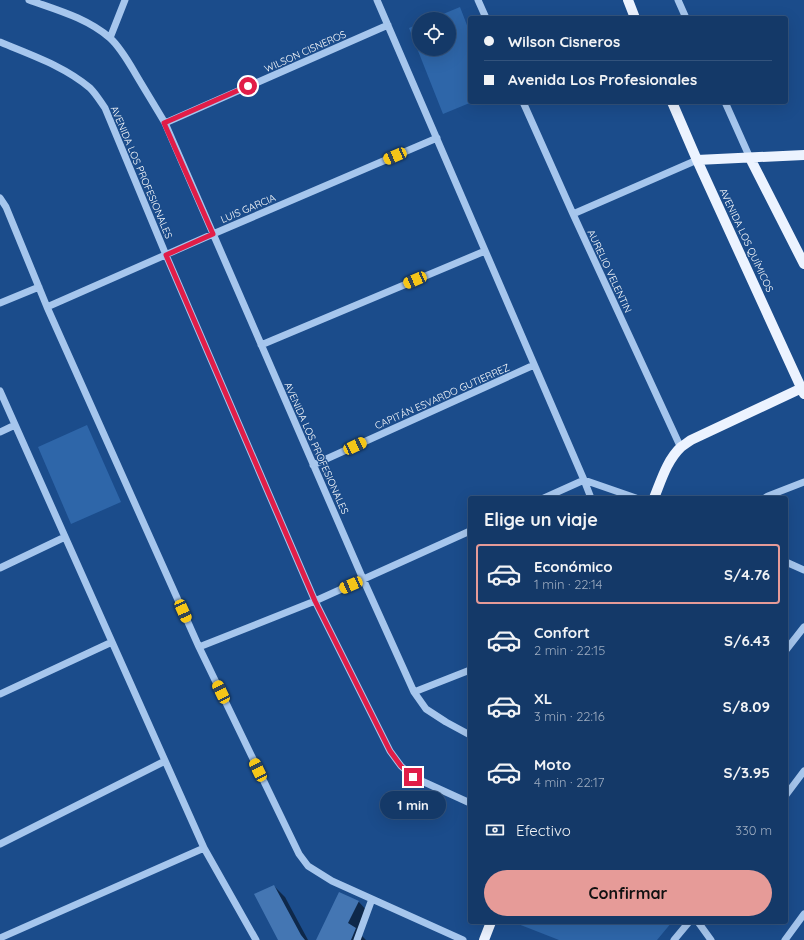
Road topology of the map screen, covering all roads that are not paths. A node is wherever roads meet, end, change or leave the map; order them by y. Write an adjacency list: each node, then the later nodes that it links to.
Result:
1 (29, 0): 11 (street, AVENIDA LOS PROFESIONALES)
2 (126, 0): 11 (street)
3 (377, 0): 10 (street)
4 (478, 0): 7 (street)
5 (628, 0): 8 (main road)
6 (678, 0): 9 (street)
7 (485, 16)
8 (635, 16)
9 (685, 16)
10 (388, 25): 16 (street, WILSON CISNEROS); 17 (street)
11 (110, 38): 16 (street, AVENIDA LOS PROFESIONALES)
12 (0, 42): 25 (street, AVENIDA LOS PROFESIONALES)
13 (524, 104): 22 (street, AURELIO VELENTIN)
14 (673, 104): 20 (main road, AVENIDA LOS QUÍMICOS)
15 (726, 104): 19 (street)
16 (164, 123): 23 (street, AVENIDA LOS PROFESIONALES)
17 (437, 138): 23 (street, LUIS GARCIA); 24 (street)
18 (804, 155): 19 (main road)
19 (750, 158): 20 (main road); 26 (main road)
20 (697, 160): 22 (street); 32 (main road, AVENIDA LOS QUÍMICOS)
21 (0, 198): 27 (street)
22 (573, 214): 36 (street, AURELIO VELENTIN)
23 (213, 234): 25 (street, LUIS GARCIA); 30 (street, AVENIDA LOS PROFESIONALES)
24 (485, 251): 30 (street); 31 (street)
25 (166, 255): 29 (street, LUIS GARCIA); 51 (street, AVENIDA LOS PROFESIONALES)
26 (804, 264)
27 (39, 287): 28 (street); 29 (street)
28 (0, 303)
29 (47, 307): 55 (street)
30 (261, 345): 37 (street, AVENIDA LOS PROFESIONALES)
31 (534, 365): 37 (street, CAPITÁN ESVARDO GUTIERREZ); 38 (street)
32 (803, 389): 36 (main road)
33 (0, 391): 34 (street)
34 (15, 425): 35 (street); 46 (street)
35 (0, 432)
36 (680, 448): 43 (main road)
37 (313, 465): 50 (street, AVENIDA LOS PROFESIONALES)
38 (584, 480): 40 (street); 41 (street); 42 (street)
39 (804, 482): 44 (street)
40 (548, 496)
41 (590, 496)
42 (630, 496)
43 (655, 496)
44 (768, 496)
45 (468, 532): 50 (street)
46 (65, 538): 48 (street); 53 (street)
47 (788, 563): 49 (street)
48 (0, 568)
49 (804, 570)
50 (363, 579): 51 (street); 57 (street, AVENIDA LOS PROFESIONALES)
51 (315, 601): 55 (street); 63 (street, AVENIDA LOS PROFESIONALES)
52 (804, 627): 54 (street)
53 (112, 642): 58 (street); 60 (street)
54 (788, 644)
55 (199, 647): 66 (street)
56 (468, 671): 57 (street)
57 (414, 692): 59 (street, AVENIDA LOS PROFESIONALES)
58 (0, 694)
59 (468, 734)
60 (165, 761): 64 (street); 65 (street)
61 (804, 771): 62 (street)
62 (788, 792)
63 (468, 802)
64 (0, 844)
65 (204, 848): 71 (street); 72 (street)
66 (372, 899): 73 (street); 74 (street)
67 (804, 914): 78 (street)
68 (490, 924): 75 (main road)
69 (687, 924): 76 (street)
70 (699, 924): 77 (street)
71 (0, 938)
72 (256, 940)
73 (357, 940)
74 (463, 940)
75 (484, 940)
76 (674, 940)
77 (711, 940)
78 (785, 940)

